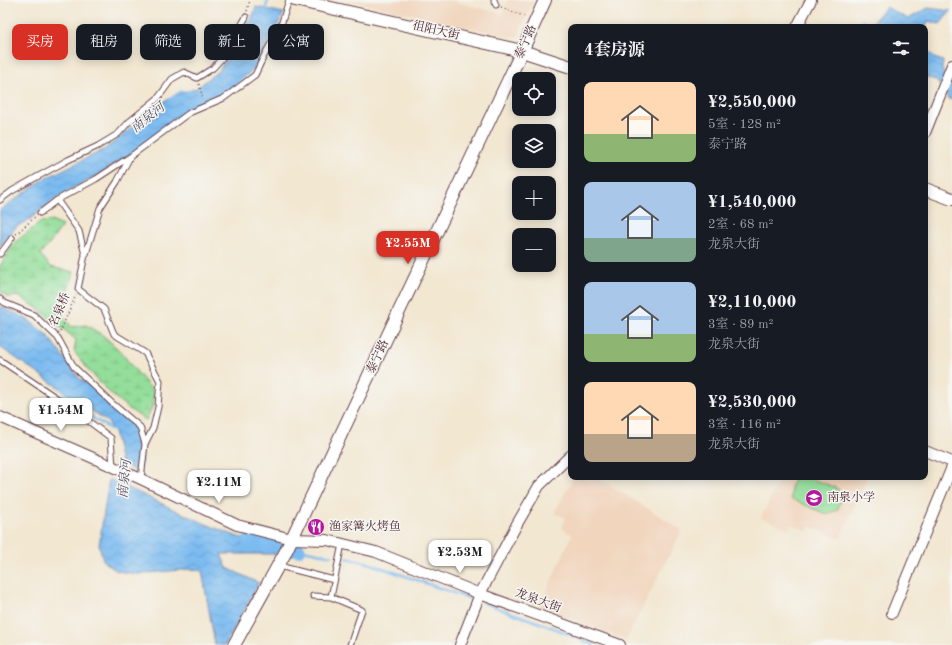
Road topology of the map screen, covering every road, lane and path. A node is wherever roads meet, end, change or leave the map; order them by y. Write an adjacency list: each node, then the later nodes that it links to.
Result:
1 (250, 0): 6 (path)
2 (294, 0): 9 (street, 徂阳大街); 13 (lane)
3 (545, 0): 7 (street, 泰宁路)
4 (811, 0): 8 (street)
5 (504, 8): 7 (path)
6 (246, 17): 12 (lane)
7 (536, 21): 9 (street, 泰宁路)
8 (799, 24)
9 (522, 51): 11 (street, 徂阳大街); 36 (street, 泰宁路)
10 (952, 65): 14 (street)
11 (568, 66)
12 (197, 78): 13 (path); 18 (lane)
13 (205, 106): 15 (lane)
14 (928, 126)
15 (131, 156): 19 (lane); 23 (lane)
16 (928, 190): 17 (street)
17 (952, 199)
18 (0, 200)
19 (57, 200): 20 (lane); 23 (lane)
20 (40, 213): 21 (path)
21 (12, 238): 22 (lane)
22 (0, 254)
23 (85, 255): 24 (lane)
24 (78, 289): 26 (path, 名泉桥); 29 (lane)
25 (0, 299): 26 (lane)
26 (58, 338): 29 (lane)
27 (0, 360): 34 (lane)
28 (0, 417): 34 (street, 龙泉大街)
29 (145, 444): 35 (lane)
30 (928, 453): 32 (street)
31 (568, 458): 40 (street)
32 (952, 462)
33 (952, 467): 43 (street)
34 (113, 468): 35 (street, 龙泉大街)
35 (141, 479): 36 (street, 龙泉大街)
36 (292, 539): 37 (street, 龙泉大街); 38 (street, 泰宁路)
37 (342, 544): 39 (lane); 40 (street, 龙泉大街)
38 (278, 566): 39 (lane); 44 (street, 泰宁路)
39 (334, 580): 42 (lane)
40 (480, 594): 46 (street); 47 (street, 龙泉大街)
41 (314, 596): 42 (lane)
42 (331, 597): 45 (lane)
43 (892, 613)
44 (234, 645)
45 (350, 645)
46 (460, 645)
47 (620, 645)

